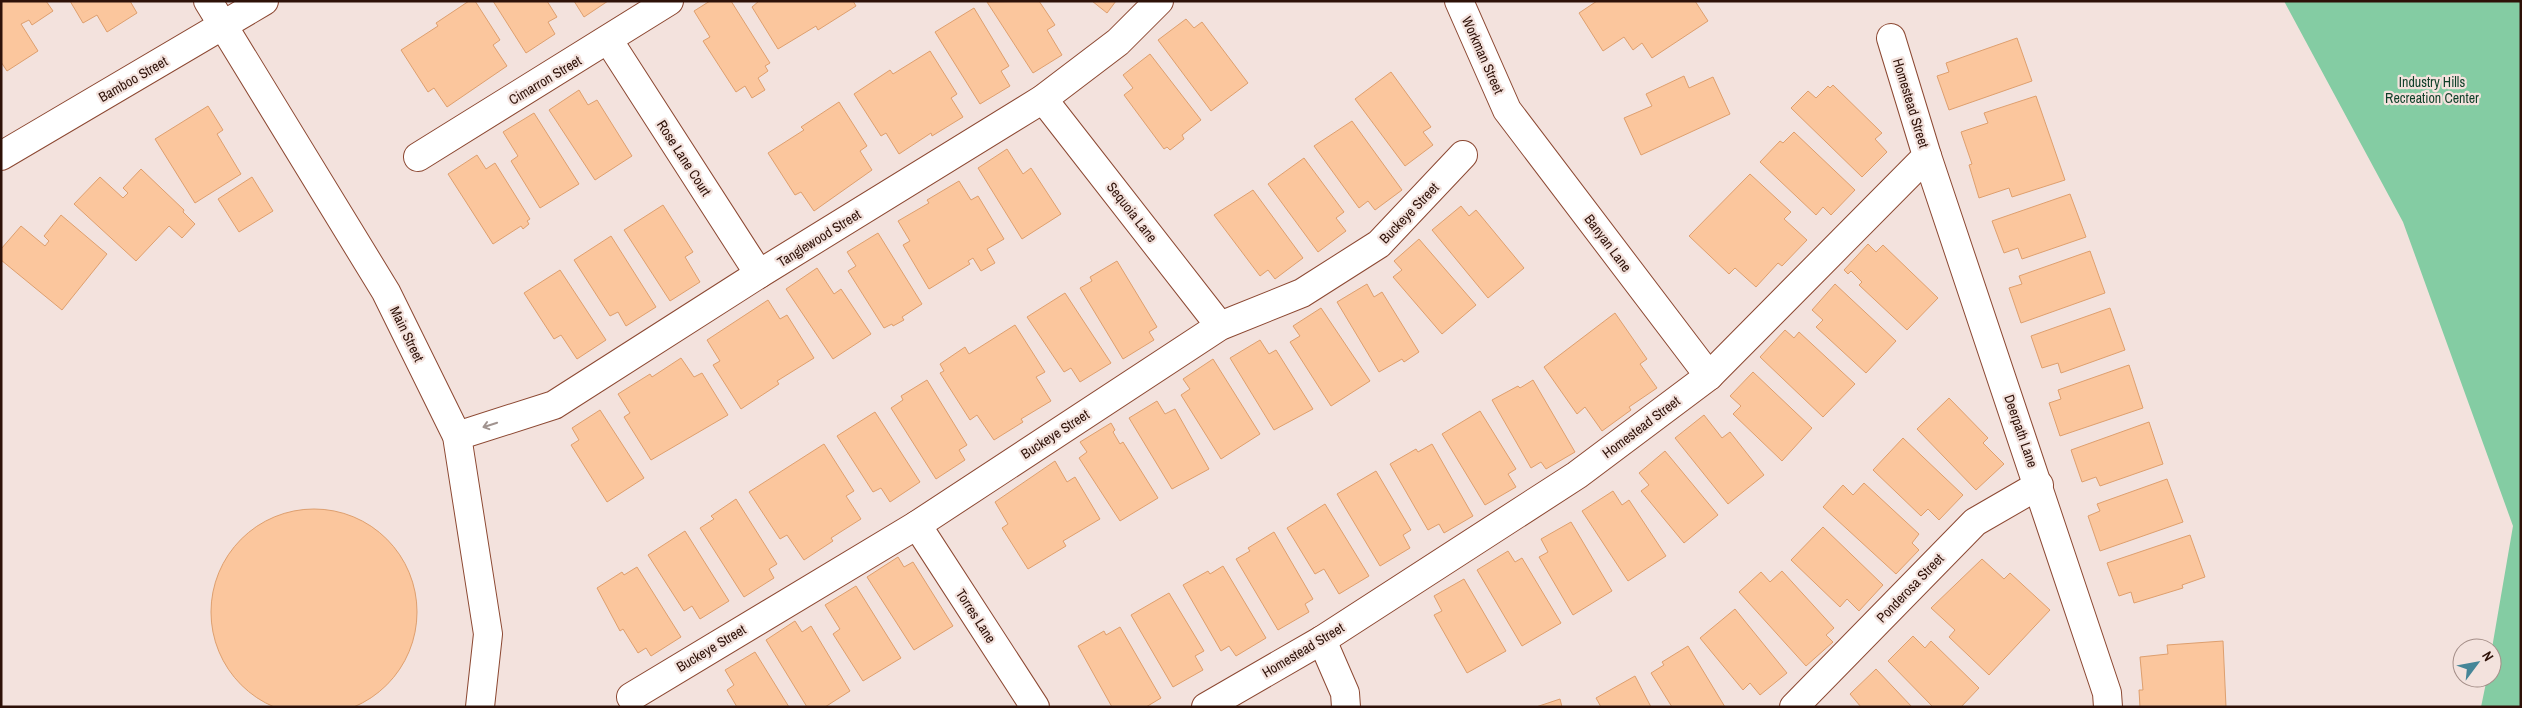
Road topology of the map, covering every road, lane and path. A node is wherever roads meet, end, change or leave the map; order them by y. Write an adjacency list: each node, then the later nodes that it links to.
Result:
1 (208, 1): 6 (street, Main Street)
2 (264, 1): 6 (street, Bamboo Street)
3 (670, 1): 8 (street, Cimarron Street)
4 (1159, 1): 9 (street, Tanglewood Street)
5 (1459, 1): 10 (street, Workman Street)
6 (223, 26): 11 (street, Bamboo Street); 18 (street, Main Street)
7 (1891, 38): 13 (street, Homestead Street)
8 (608, 41): 14 (street, Cimarron Street); 15 (street, Rose Lane Court)
9 (1044, 99): 15 (street, Tanglewood Street); 16 (street, Sequoia Lane)
10 (1507, 110): 17 (street, Banyan Lane)
11 (1, 156)
12 (1464, 156): 16 (street, Buckeye Street)
13 (1927, 156): 17 (street, Homestead Street); 19 (street, Deerpath Lane)
14 (418, 157)
15 (759, 274): 18 (street, Tanglewood Street, one-way to 18)
16 (1220, 326): 20 (street, Buckeye Street)
17 (1709, 376): 21 (street, Homestead Street)
18 (457, 436): 23 (street, Main Street)
19 (2039, 485): 27 (street, Ponderosa Street); 28 (street, Deerpath Lane)
20 (917, 525): 22 (street, Buckeye Street); 24 (street, Torres Lane)
21 (1322, 640): 25 (street, Homestead Street); 26 (street)
22 (631, 697)
23 (480, 707)
24 (1036, 707)
25 (1206, 707)
26 (1346, 707)
27 (1794, 707)
28 (2108, 707)

